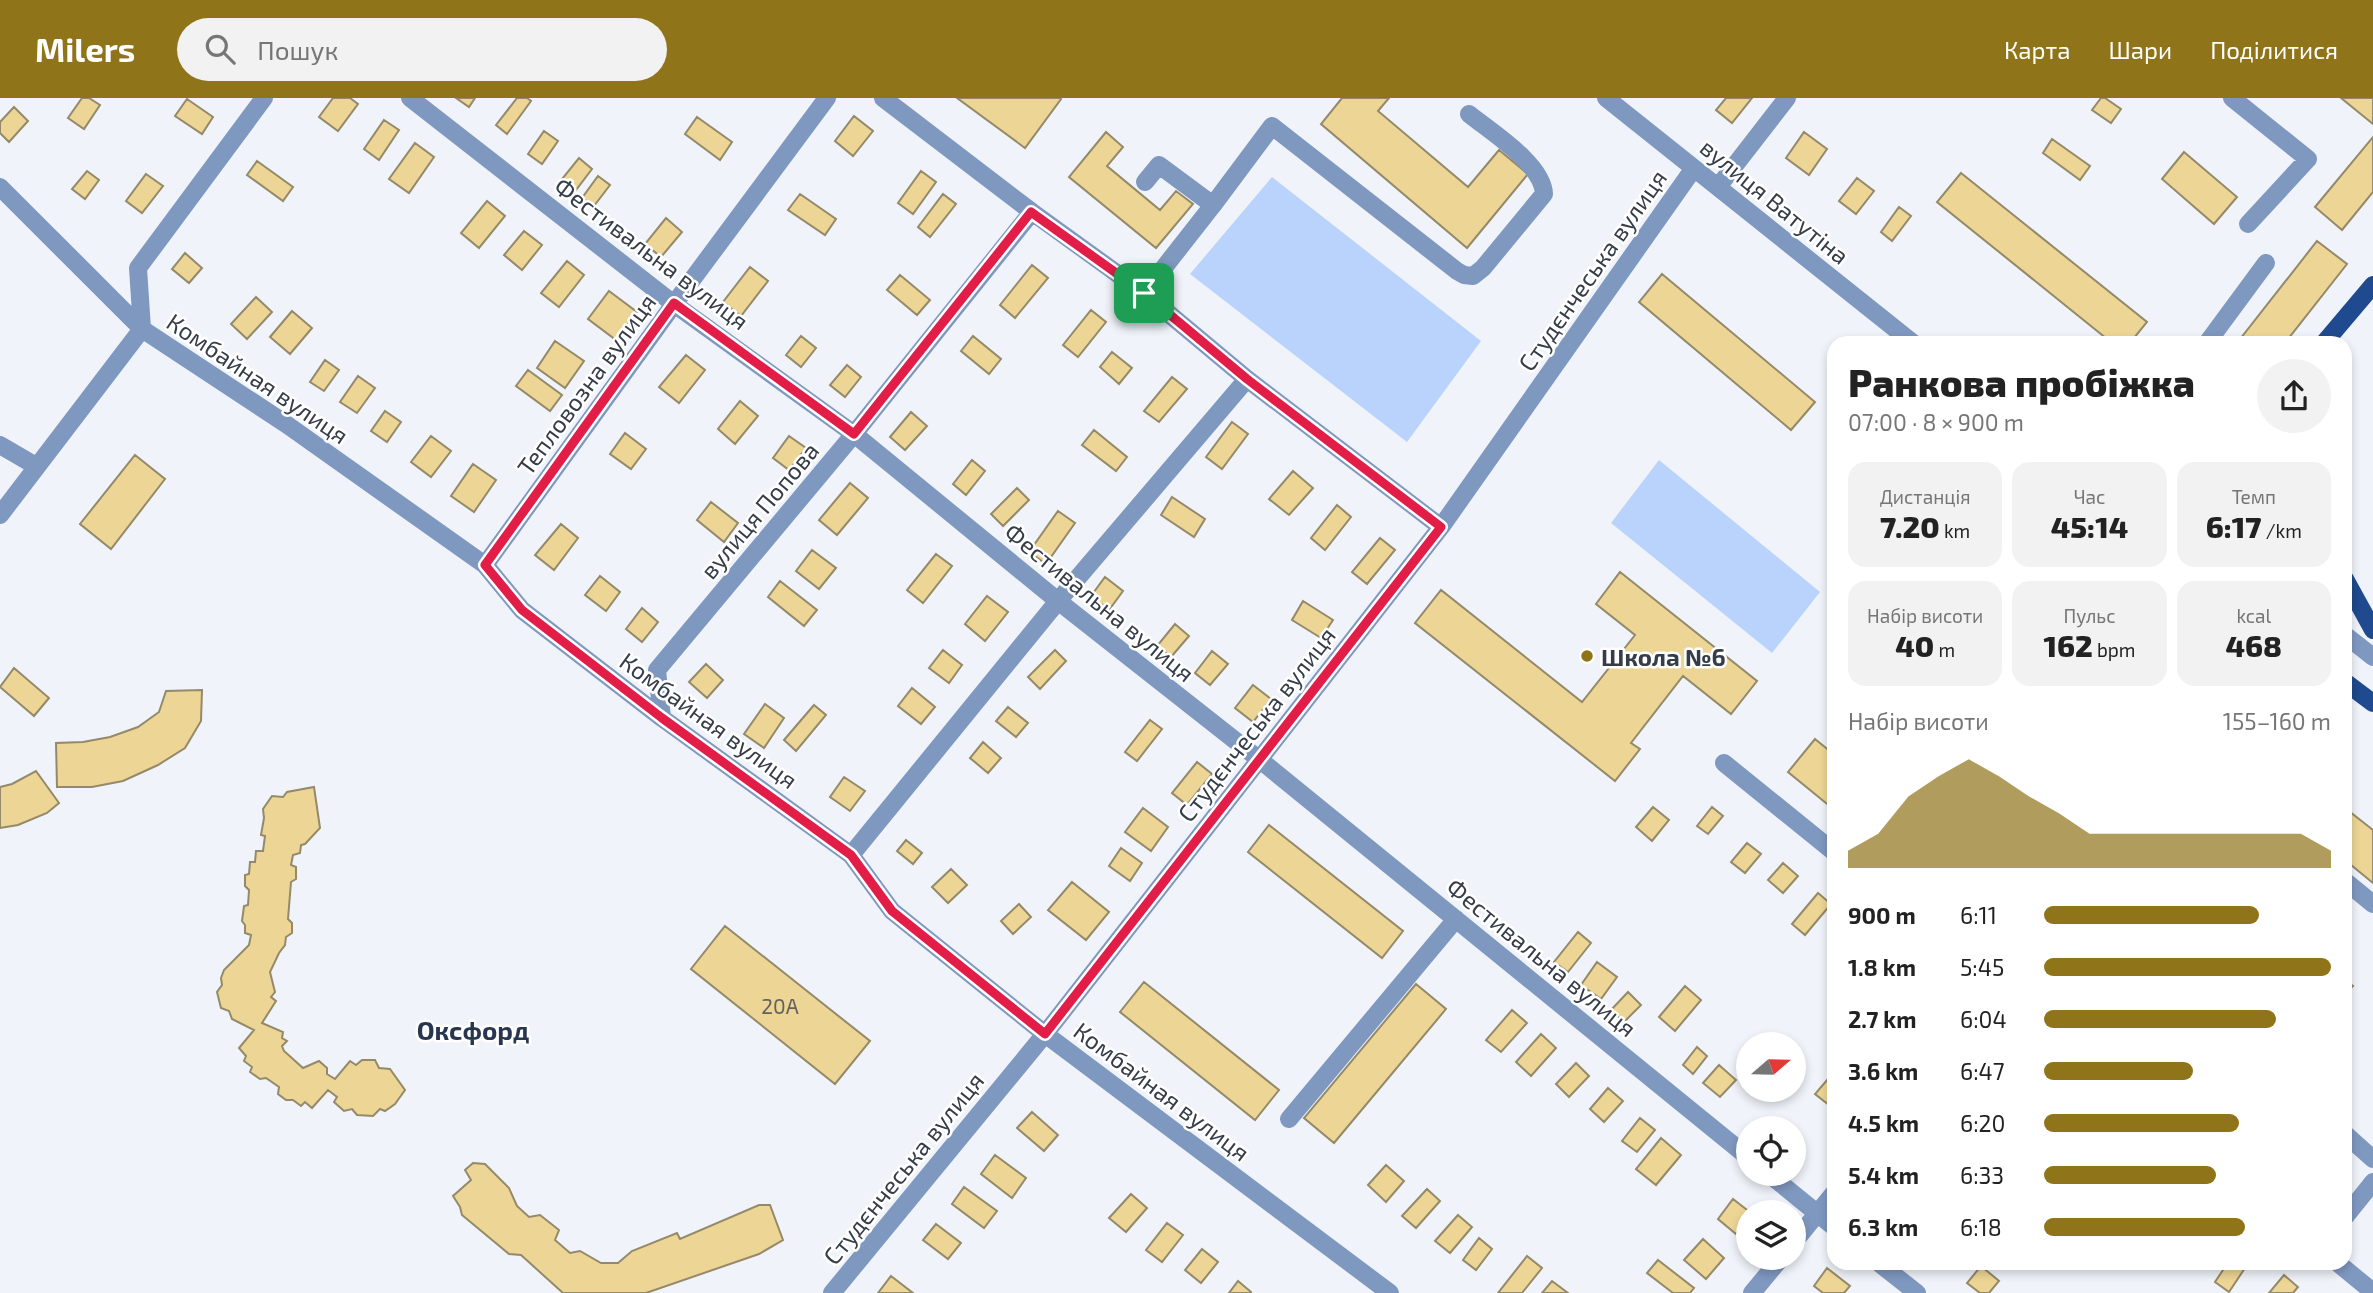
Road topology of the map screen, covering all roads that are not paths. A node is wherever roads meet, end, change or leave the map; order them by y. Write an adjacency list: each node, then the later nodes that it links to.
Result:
1 (264, 98): 20 (street)
2 (410, 98): 19 (street, Фестивальна вулиця)
3 (827, 98): 19 (street, Тепловозна вулиця)
4 (883, 98): 14 (street)
5 (1606, 98): 9 (street, вулиця Ватутіна)
6 (1787, 98): 12 (street)
7 (2232, 98): 15 (street)
8 (1469, 114): 13 (street)
9 (1694, 168): 12 (street, вулиця Ватутіна); 29 (street, Студєнчеська вулиця)
10 (1145, 182): 13 (street)
11 (0, 187): 20 (street, Комбайная вулиця)
12 (1718, 187): 21 (street, вулиця Ватутіна)
13 (1213, 205): 18 (street)
14 (1031, 212): 18 (street); 25 (street, вулиця Попова)
15 (2248, 224)
16 (2266, 263): 22 (street)
17 (2373, 285): 23 (main road)
18 (1144, 293): 24 (street)
19 (674, 303): 25 (street, Фестивальна вулиця); 30 (street, Тепловозна вулиця)
20 (142, 330): 27 (street); 30 (street, Комбайная вулиця)
21 (1904, 336)
22 (2212, 336)
23 (2330, 336)
24 (1247, 379): 29 (street); 32 (street)
25 (854, 434): 32 (street, Фестивальна вулиця); 38 (street, вулиця Попова)
26 (0, 445): 27 (street)
27 (36, 466): 28 (street)
28 (0, 516)
29 (1441, 527): 39 (street, Студєнчеська вулиця)
30 (485, 565): 38 (street, Комбайная вулиця)
31 (2352, 592): 33 (main road)
32 (1058, 601): 39 (street, Фестивальна вулиця); 42 (street)
33 (2373, 630)
34 (2352, 640): 35 (street)
35 (2373, 656)
36 (2352, 687): 37 (main road)
37 (2373, 703)
38 (662, 718): 42 (street, Комбайная вулиця)
39 (1260, 760): 45 (street, Фестивальна вулиця); 46 (street, Студєнчеська вулиця)
40 (1724, 763): 41 (street)
41 (1827, 846)
42 (851, 855): 46 (street, Комбайная вулиця)
43 (2352, 887): 44 (street)
44 (2373, 904)
45 (1456, 919): 47 (street); 49 (street, Фестивальна вулиця)
46 (1045, 1034): 62 (street, Студєнчеська вулиця); 63 (street, Комбайная вулиця)
47 (1289, 1119)
48 (2352, 1140): 50 (street)
49 (1736, 1147)
50 (2373, 1159)
51 (2373, 1182): 54 (street)
52 (1784, 1186): 55 (street)
53 (1827, 1202): 55 (street)
54 (2352, 1208)
55 (1818, 1214): 56 (street); 57 (street)
56 (1827, 1221)
57 (1806, 1228)
58 (1770, 1270): 64 (street)
59 (1888, 1270): 65 (street)
60 (2346, 1270): 61 (street)
61 (2373, 1292)
62 (833, 1293)
63 (1390, 1293)
64 (1752, 1293)
65 (1917, 1293)

